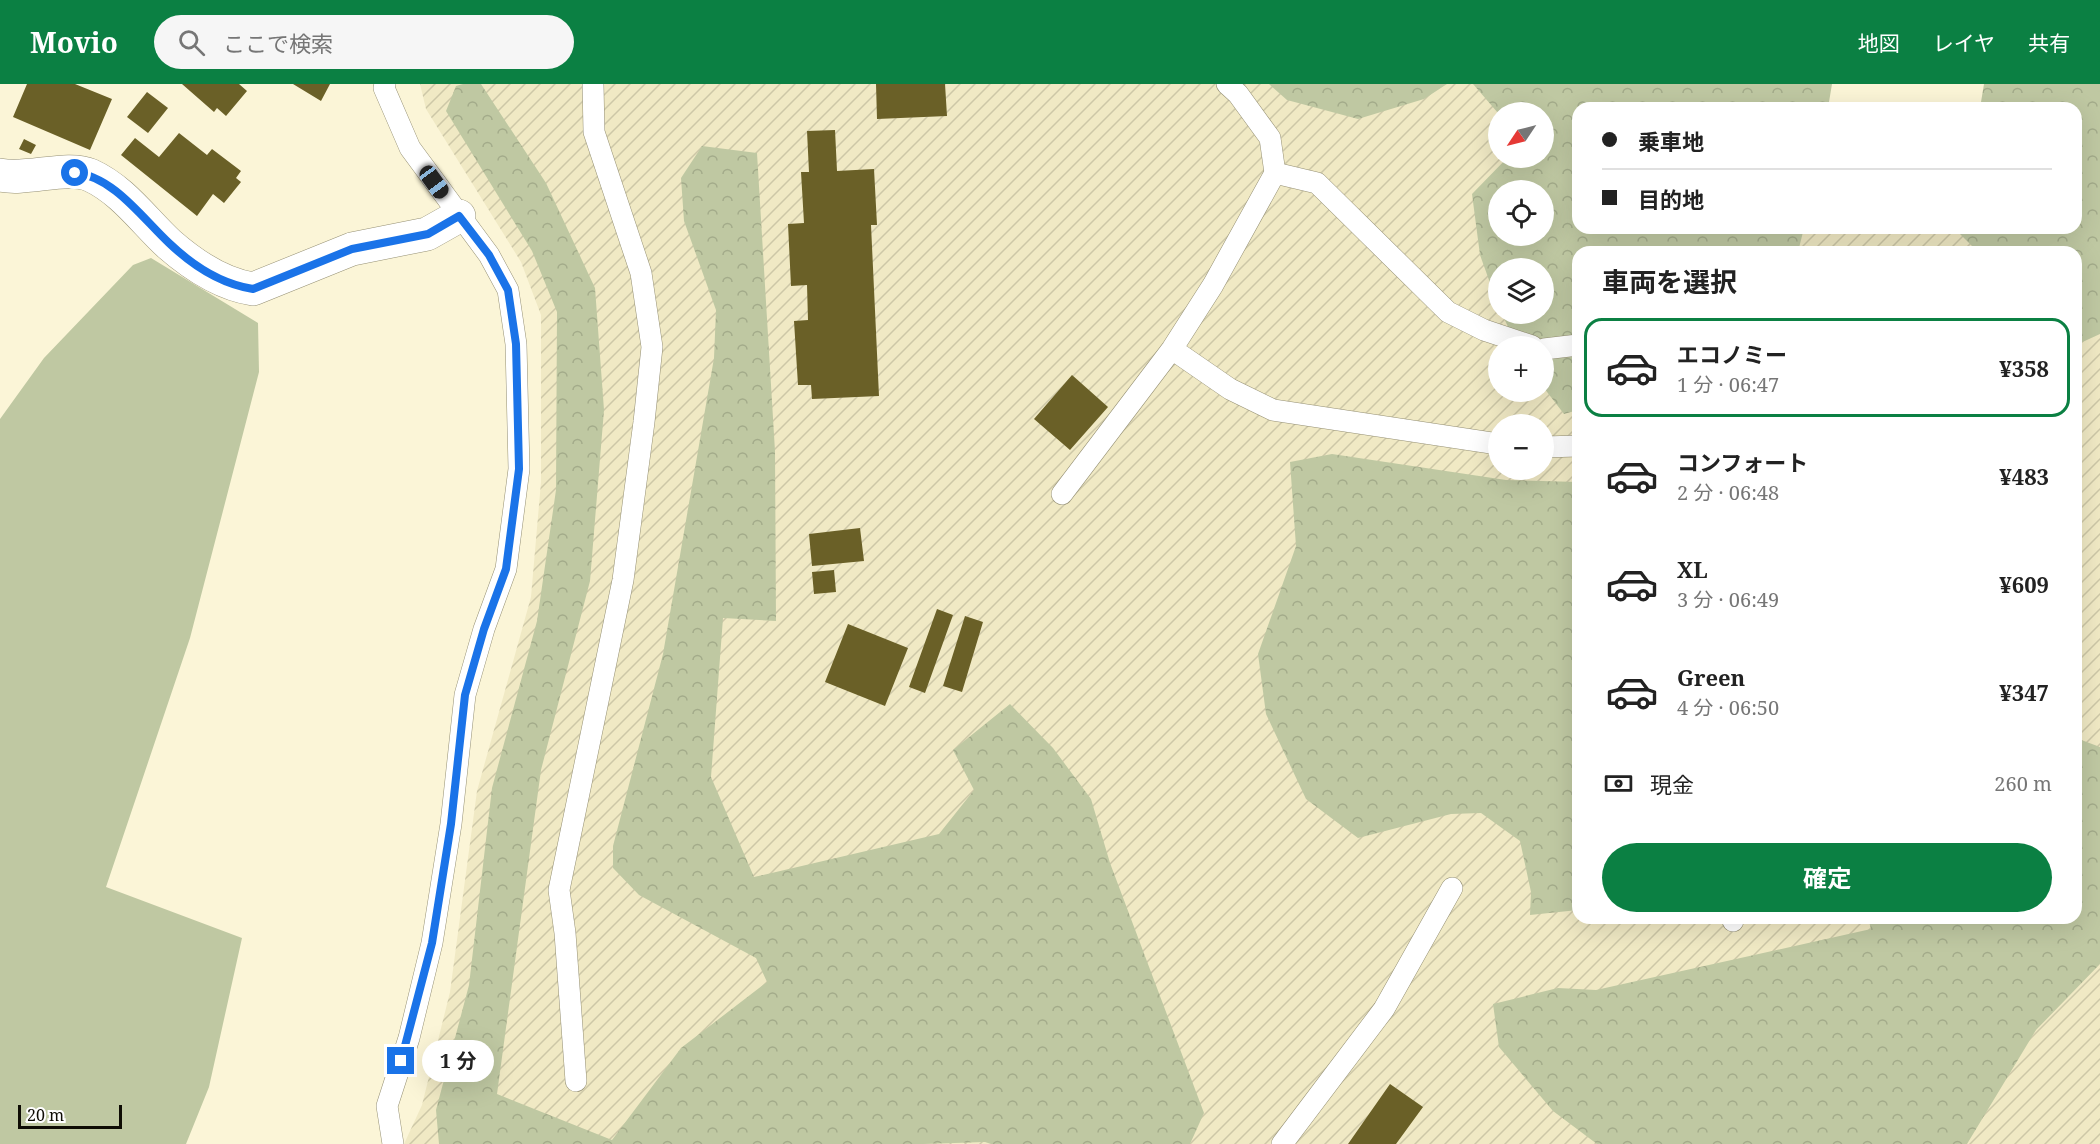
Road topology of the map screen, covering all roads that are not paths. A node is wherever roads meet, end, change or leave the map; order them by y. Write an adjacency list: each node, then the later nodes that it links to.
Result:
1 (385, 84): 6 (lane)
2 (593, 84): 16 (lane)
3 (1227, 84): 4 (lane)
4 (1275, 173): 7 (lane); 10 (lane)
5 (0, 175): 6 (street)
6 (459, 216): 17 (lane)
7 (1502, 336)
8 (1572, 346): 9 (lane)
9 (1554, 348)
10 (1172, 349): 11 (lane); 14 (lane)
11 (1488, 442)
12 (1572, 446): 13 (lane)
13 (1554, 447)
14 (1062, 494)
15 (1452, 888): 18 (lane)
16 (576, 1081)
17 (393, 1144)
18 (1282, 1144)

